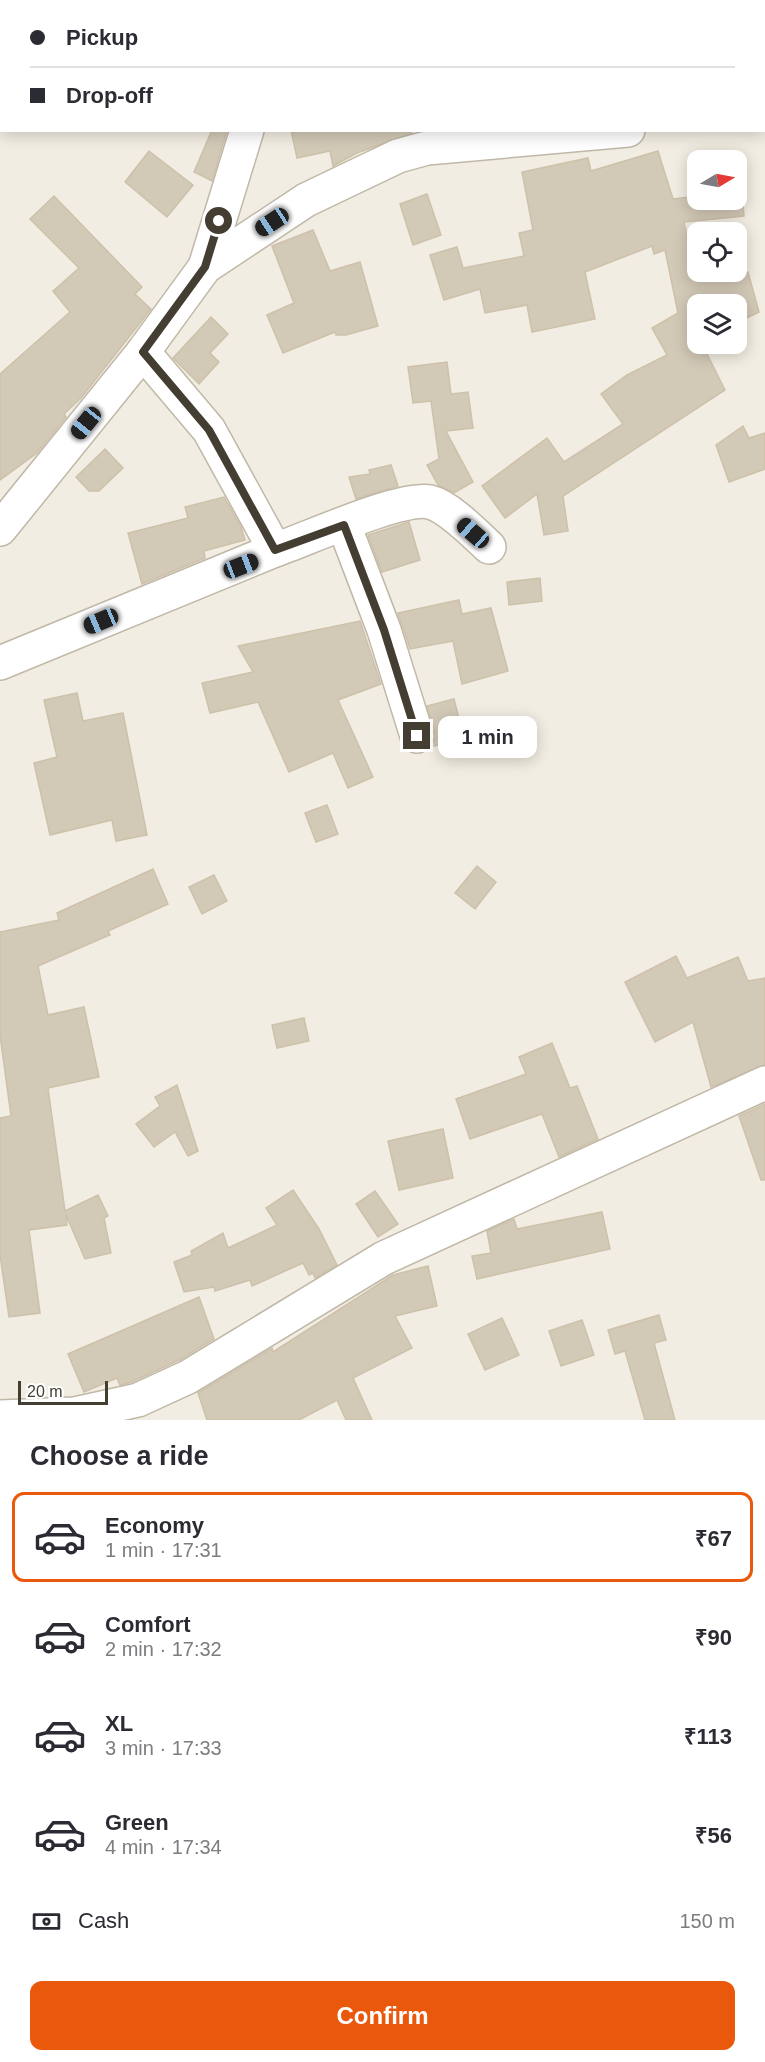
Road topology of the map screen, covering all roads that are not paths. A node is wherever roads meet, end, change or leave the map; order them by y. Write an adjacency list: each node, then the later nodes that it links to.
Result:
1 (245, 132): 3 (street)
2 (606, 132): 3 (street)
3 (205, 267): 4 (street)
4 (143, 352): 6 (street); 8 (street)
5 (344, 525): 7 (street); 8 (street); 10 (street)
6 (0, 529)
7 (489, 547)
8 (275, 550): 9 (street)
9 (0, 663)
10 (417, 736)
11 (765, 1083): 12 (street)
12 (0, 1417)

